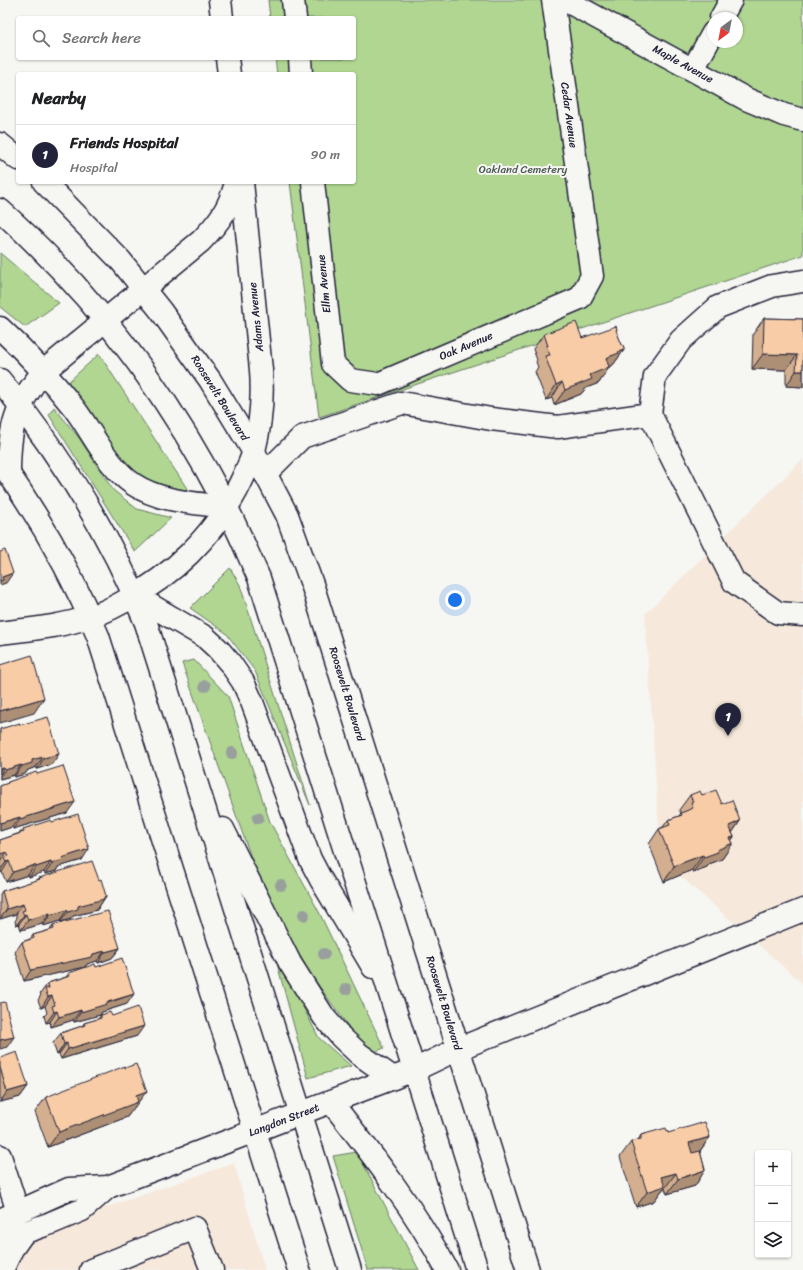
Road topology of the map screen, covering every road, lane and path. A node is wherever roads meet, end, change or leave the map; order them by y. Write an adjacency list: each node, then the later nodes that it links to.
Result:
1 (220, 0): 7 (main road)
2 (293, 0): 8 (main road)
3 (553, 0): 25 (main road, Cedar Avenue)
4 (565, 0): 12 (main road, Maple Avenue)
5 (731, 0): 6 (main road)
6 (724, 12)
7 (222, 16)
8 (295, 16)
9 (707, 44): 12 (main road)
10 (227, 60): 13 (main road)
11 (300, 60): 14 (main road)
12 (693, 69): 15 (main road, Maple Avenue)
13 (229, 72)
14 (301, 72)
15 (803, 120)
16 (0, 144): 17 (main road)
17 (16, 157)
18 (46, 184): 24 (main road, Roosevelt Boulevard)
19 (235, 184): 24 (main road)
20 (242, 184): 33 (main road, Adams Avenue)
21 (313, 184): 30 (main road, Ellm Avenue)
22 (0, 210): 26 (main road)
23 (803, 281): 32 (main road)
24 (144, 290): 26 (main road); 33 (main road, Roosevelt Boulevard)
25 (580, 298): 30 (main road, Oak Avenue)
26 (105, 321): 28 (main road); 36 (main road)
27 (0, 328): 28 (main road)
28 (44, 371): 31 (main road); 36 (main road)
29 (0, 380): 31 (main road)
30 (350, 380)
31 (20, 405): 34 (main road); 37 (main road)
32 (650, 414): 35 (main road); 38 (main road)
33 (254, 452): 35 (main road, Roosevelt Boulevard); 36 (main road, Adams Avenue)
34 (5, 468): 39 (main road)
35 (265, 474): 44 (main road, Roosevelt Boulevard)
36 (227, 507): 37 (main road, Adams Avenue); 43 (main road)
37 (135, 596): 39 (main road, Adams Avenue); 41 (main road); 43 (main road)
38 (803, 615)
39 (90, 617): 40 (main road, Adams Avenue); 49 (main road)
40 (0, 633)
41 (193, 771): 46 (main road); 48 (main road)
42 (803, 910): 44 (main road, Langdon Street)
43 (391, 997): 45 (main road)
44 (458, 1049): 45 (main road, Langdon Street); 60 (main road, Roosevelt Boulevard)
45 (414, 1070): 46 (main road, Langdon Street); 59 (main road)
46 (393, 1078): 47 (main road, Langdon Street)
47 (331, 1102): 48 (main road, Langdon Street); 58 (main road)
48 (300, 1113): 49 (main road, Langdon Street); 57 (main road)
49 (255, 1130): 51 (main road, Langdon Street); 56 (main road)
50 (0, 1156): 51 (main road)
51 (14, 1221): 52 (main road, Langdon Street); 53 (main road)
52 (0, 1241)
53 (2, 1270)
54 (91, 1270): 55 (main road)
55 (212, 1270)
56 (299, 1270)
57 (350, 1270)
58 (447, 1270)
59 (476, 1270)
60 (528, 1270)

